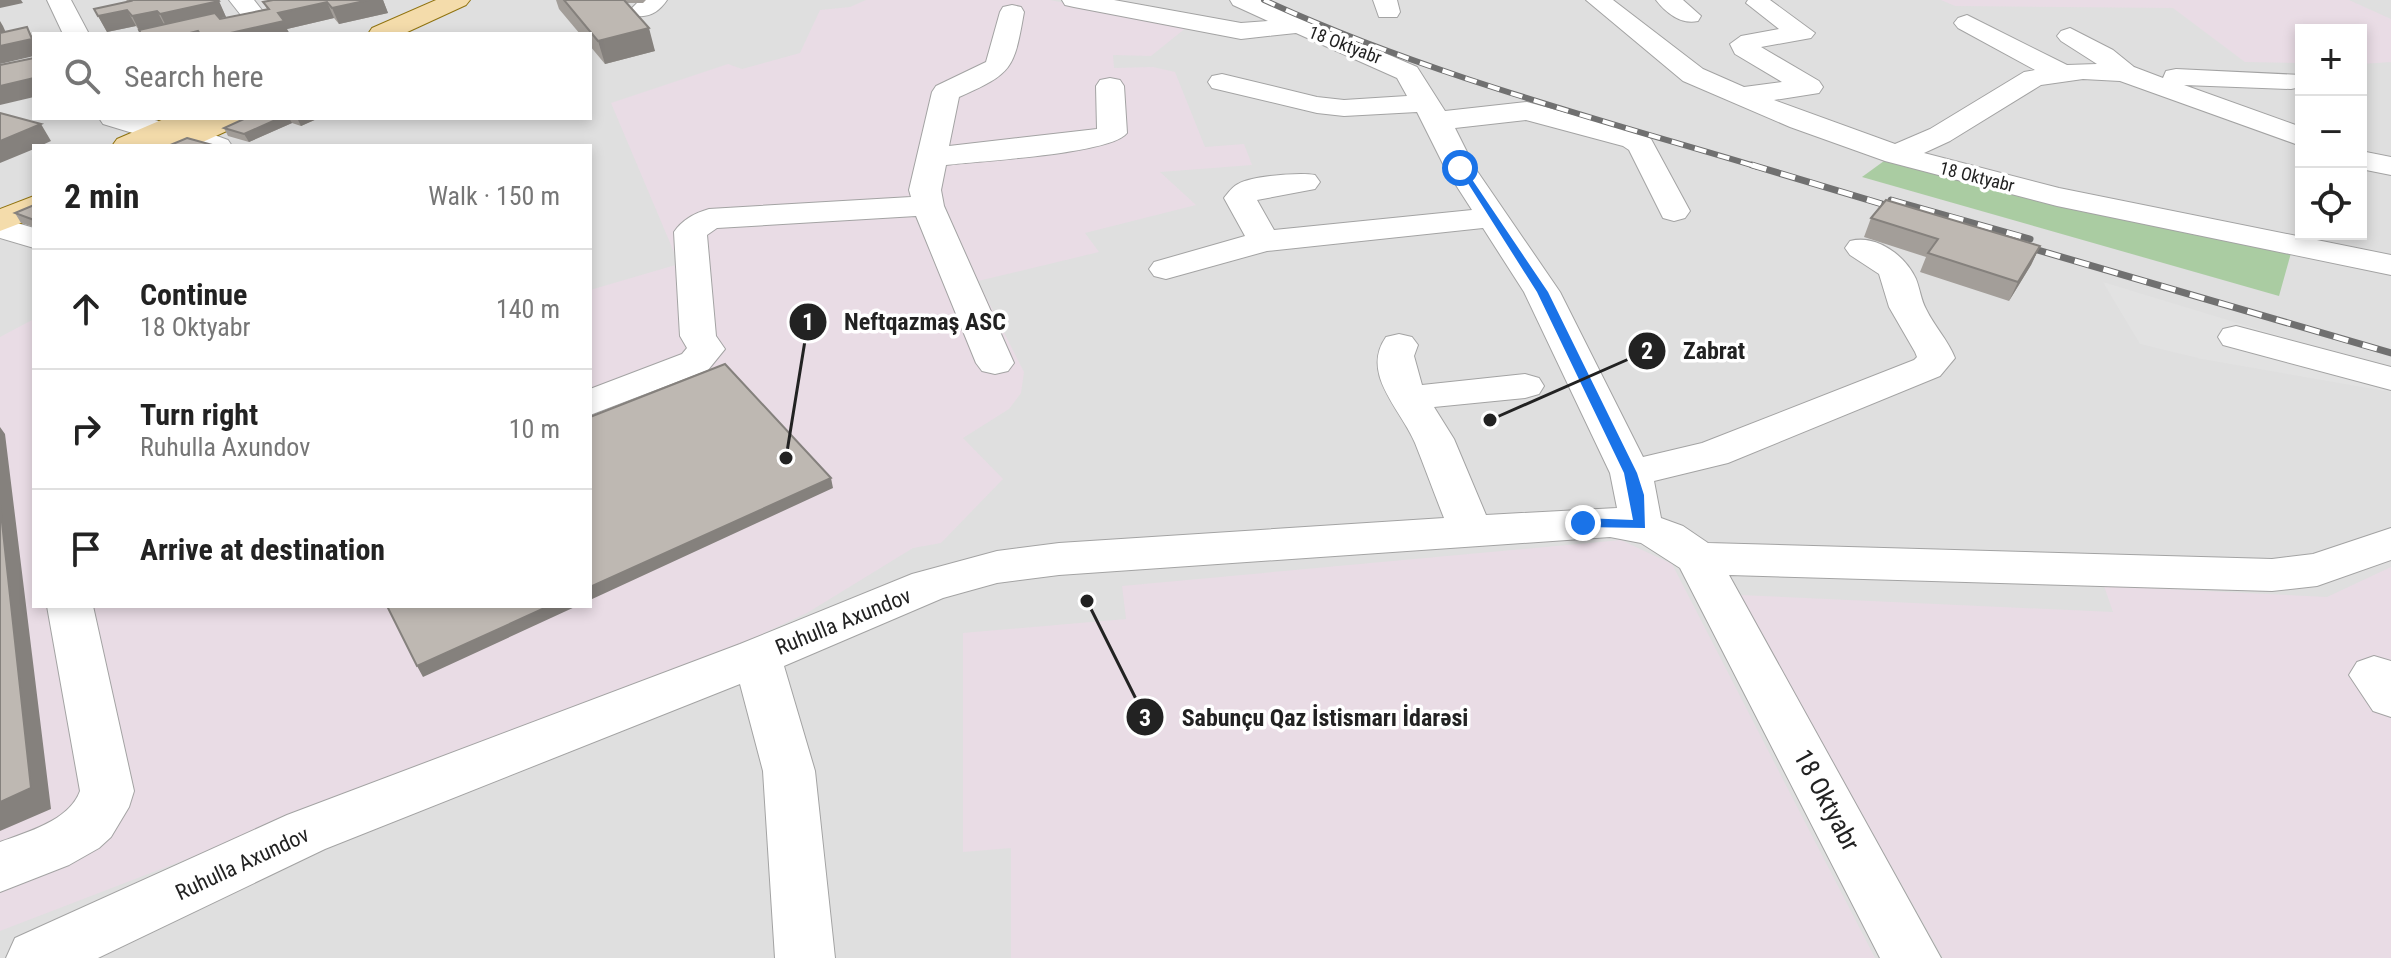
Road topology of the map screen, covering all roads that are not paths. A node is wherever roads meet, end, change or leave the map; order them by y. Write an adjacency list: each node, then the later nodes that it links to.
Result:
1 (59, 0): 13 (street)
2 (1074, 0): 12 (street)
3 (1242, 0): 12 (street, 18 Oktyabr)
4 (1598, 0): 22 (street, 18 Oktyabr)
5 (468, 3): 14 (main road); 15 (main road)
6 (1758, 3): 22 (street)
7 (247, 7): 8 (street); 10 (street)
8 (283, 7)
9 (1012, 12): 30 (street)
10 (223, 21)
11 (1967, 23): 17 (street)
12 (1295, 26): 23 (street, 18 Oktyabr)
13 (75, 32)
14 (387, 32)
15 (420, 32)
16 (2070, 36): 18 (street)
17 (2061, 73): 18 (street); 29 (street)
18 (2134, 76): 19 (street); 26 (street)
19 (2291, 81)
20 (1222, 82): 23 (street)
21 (1110, 86): 30 (street)
22 (1738, 96): 29 (street, 18 Oktyabr)
23 (1432, 112): 38 (street); 39 (street, 18 Oktyabr)
24 (121, 120): 27 (street)
25 (226, 120): 27 (main road)
26 (2295, 135)
27 (186, 136): 28 (main road)
28 (140, 144)
29 (1896, 155): 45 (street, 18 Oktyabr)
30 (932, 157): 36 (street)
31 (2367, 161): 32 (street)
32 (2391, 166)
33 (1304, 182): 43 (street)
34 (32, 188): 35 (main road)
35 (0, 202)
36 (928, 206): 49 (street); 53 (street)
37 (32, 207): 40 (main road)
38 (1674, 211)
39 (1495, 217): 43 (street); 54 (street, 18 Oktyabr)
40 (0, 221)
41 (0, 228): 42 (street)
42 (32, 237)
43 (1264, 241): 46 (street)
44 (1862, 248): 54 (street)
45 (2391, 265)
46 (1166, 269)
47 (2236, 337): 50 (street)
48 (1399, 345): 52 (street)
49 (995, 363)
50 (2391, 379)
51 (1525, 386): 52 (street)
52 (1408, 398): 56 (street)
53 (592, 402)
54 (1631, 473): 55 (street, 18 Oktyabr)
55 (1640, 525): 56 (street, Ruhulla Axundov); 58 (street, Ruhulla Axundov)
56 (1471, 532): 60 (street, Ruhulla Axundov)
57 (2391, 543): 58 (street)
58 (1697, 558): 64 (street, 18 Oktyabr)
59 (70, 608): 61 (street)
60 (757, 657): 62 (street, Ruhulla Axundov); 63 (street)
61 (0, 867)
62 (36, 958)
63 (805, 958)
64 (1911, 958)

